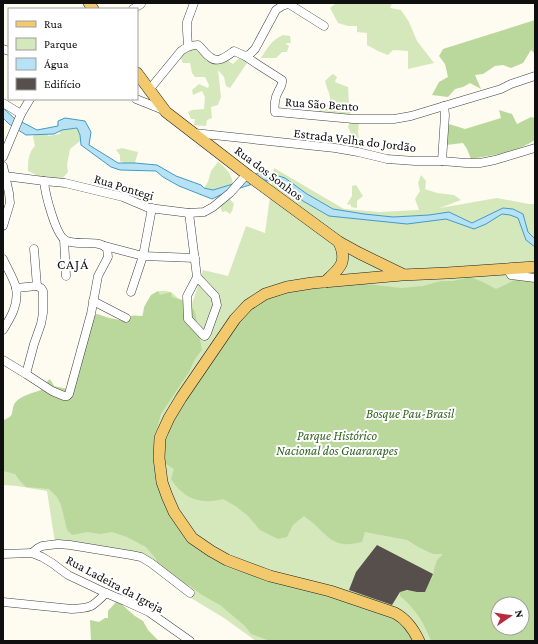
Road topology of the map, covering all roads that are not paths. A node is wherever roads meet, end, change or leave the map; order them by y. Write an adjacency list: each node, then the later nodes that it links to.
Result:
1 (194, 3): 5 (street)
2 (290, 4): 3 (street); 4 (street)
3 (277, 6): 6 (street)
4 (324, 26)
5 (188, 46): 6 (street); 9 (street)
6 (245, 56): 13 (street, Rua São Bento)
7 (138, 74): 9 (main road, Rua dos Sonhos)
8 (535, 76): 13 (street, Rua São Bento)
9 (149, 90): 14 (main road, Rua dos Sonhos)
10 (29, 100): 15 (street)
11 (138, 100): 14 (street)
12 (3, 103): 15 (street)
13 (444, 106): 19 (street)
14 (166, 112): 16 (main road, Rua dos Sonhos)
15 (20, 117): 18 (street)
16 (193, 133): 19 (street, Estrada Velha do Jordão); 22 (main road, Rua dos Sonhos)
17 (535, 148): 19 (street, Estrada Velha do Jordão)
18 (3, 156)
19 (442, 161)
20 (3, 166): 21 (street)
21 (5, 176): 23 (street, Rua Pontegi); 24 (street)
22 (246, 176): 27 (street, Rua Pontegi); 30 (main road, Rua dos Sonhos)
23 (44, 181): 26 (street, Rua Pontegi); 29 (street)
24 (9, 194): 25 (street); 28 (street)
25 (3, 200)
26 (152, 208): 27 (street, Rua Pontegi); 33 (street)
27 (189, 213): 34 (street)
28 (3, 226)
29 (64, 239): 31 (street); 39 (street)
30 (339, 242): 38 (main road, Rua dos Sonhos); 42 (main road)
31 (104, 246): 33 (street); 46 (street)
32 (34, 249): 43 (street)
33 (143, 256): 34 (street); 45 (street)
34 (195, 258): 40 (street)
35 (3, 259): 44 (street)
36 (535, 267): 37 (main road)
37 (507, 268): 38 (main road); 41 (street)
38 (402, 275): 42 (main road)
39 (66, 276)
40 (197, 278): 40 (street)
41 (535, 278)
42 (325, 282): 57 (main road)
43 (37, 286): 44 (street); 50 (street)
44 (16, 288): 48 (street)
45 (131, 292)
46 (93, 301): 47 (street); 50 (street)
47 (126, 318)
48 (3, 330)
49 (3, 360): 50 (street)
50 (26, 374)
51 (32, 553): 52 (street, Rua Ladeira da Igreja); 53 (street, Rua Ladeira da Igreja); 54 (street)
52 (3, 554)
53 (106, 593): 55 (street); 56 (street, Rua Ladeira da Igreja)
54 (190, 593)
55 (3, 602)
56 (190, 641)
57 (419, 641)

